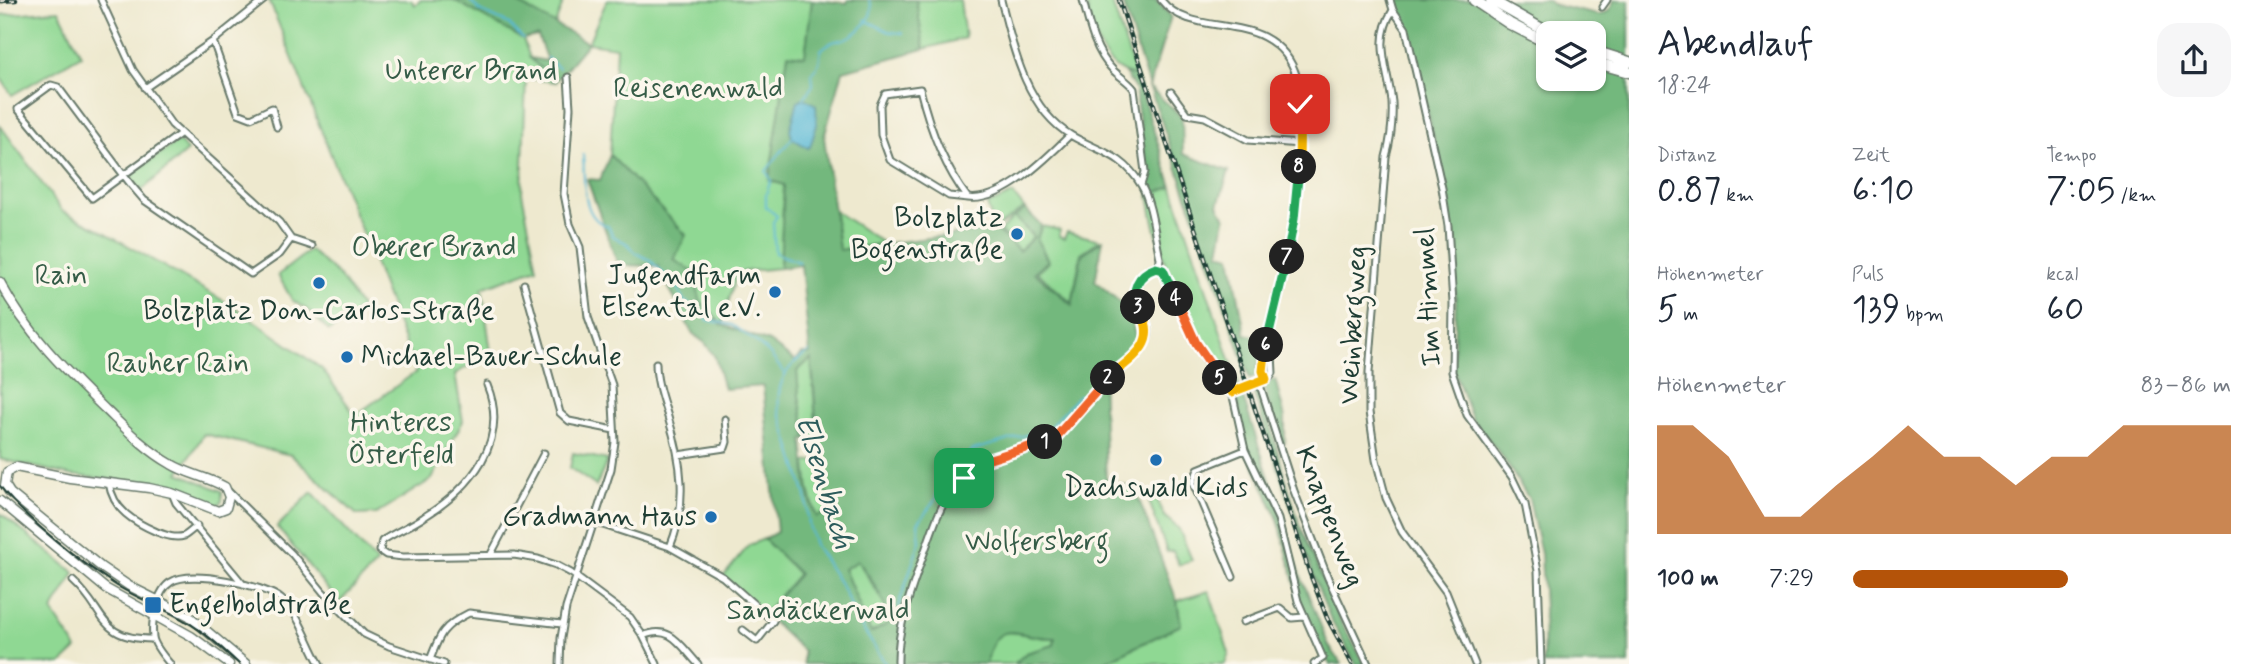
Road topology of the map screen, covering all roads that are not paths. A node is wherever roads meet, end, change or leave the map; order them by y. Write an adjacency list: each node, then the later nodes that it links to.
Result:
1 (101, 0): 20 (street)
2 (264, 0): 14 (street)
3 (1001, 0): 24 (street)
4 (1083, 0): 27 (street)
5 (1161, 0): 25 (street)
6 (1390, 0): 11 (street, Im Himmel)
7 (1474, 0): 13 (highway)
8 (1491, 0): 12 (highway)
9 (1606, 0): 10 (street)
10 (1602, 7)
11 (1394, 10): 78 (street, Weinbergweg); 79 (street, Im Himmel)
12 (1536, 26)
13 (1536, 37)
14 (213, 41): 20 (street); 22 (street)
15 (1606, 55): 16 (highway)
16 (1629, 62)
17 (1606, 65): 18 (highway)
18 (1629, 72)
19 (568, 76): 39 (street)
20 (145, 88): 23 (street)
21 (1171, 92): 25 (street)
22 (277, 127)
23 (180, 134): 26 (street); 29 (street)
24 (1070, 135): 27 (street); 28 (street)
25 (1300, 144): 35 (street)
26 (123, 175): 26 (street); 29 (street)
27 (1141, 185): 31 (street)
28 (968, 198): 28 (street)
29 (291, 239): 30 (street)
30 (312, 246)
31 (1159, 268): 37 (street); 75 (street)
32 (0, 282): 44 (main road)
33 (524, 284): 39 (street)
34 (656, 363): 42 (street)
35 (1259, 382): 37 (street); 77 (street, Knappenweg)
36 (487, 384): 52 (street)
37 (1232, 392): 40 (street)
38 (725, 419): 42 (street)
39 (614, 430): 49 (street)
40 (1245, 450): 53 (street); 59 (street)
41 (544, 453): 52 (street)
42 (678, 455): 51 (street)
43 (109, 484): 45 (main road); 50 (street); 57 (main road)
44 (228, 491): 47 (street); 48 (main road)
45 (172, 493): 48 (main road); 50 (street)
46 (0, 501): 58 (main road)
47 (242, 506): 48 (street); 65 (street)
48 (226, 508)
49 (594, 522): 51 (street); 54 (street)
50 (197, 526): 56 (street)
51 (670, 547): 62 (street)
52 (491, 554): 54 (street)
53 (1233, 577)
54 (575, 578): 61 (street); 63 (street)
55 (73, 581): 64 (street)
56 (243, 584): 57 (street); 70 (street)
57 (159, 600): 58 (street); 69 (main road)
58 (154, 615): 64 (street); 68 (main road)
59 (1304, 617): 60 (street); 76 (street)
60 (1243, 622)
61 (562, 624): 65 (street); 72 (street)
62 (743, 630)
63 (643, 636): 73 (street); 74 (street)
64 (152, 639): 66 (street)
65 (430, 660): 71 (street)
66 (168, 661): 67 (street)
67 (158, 664)
68 (229, 664)
69 (246, 664)
70 (320, 664)
71 (444, 664)
72 (560, 664)
73 (657, 664)
74 (698, 664)
75 (898, 664)
76 (1314, 664)
77 (1368, 664)
78 (1475, 664)
79 (1541, 664)

